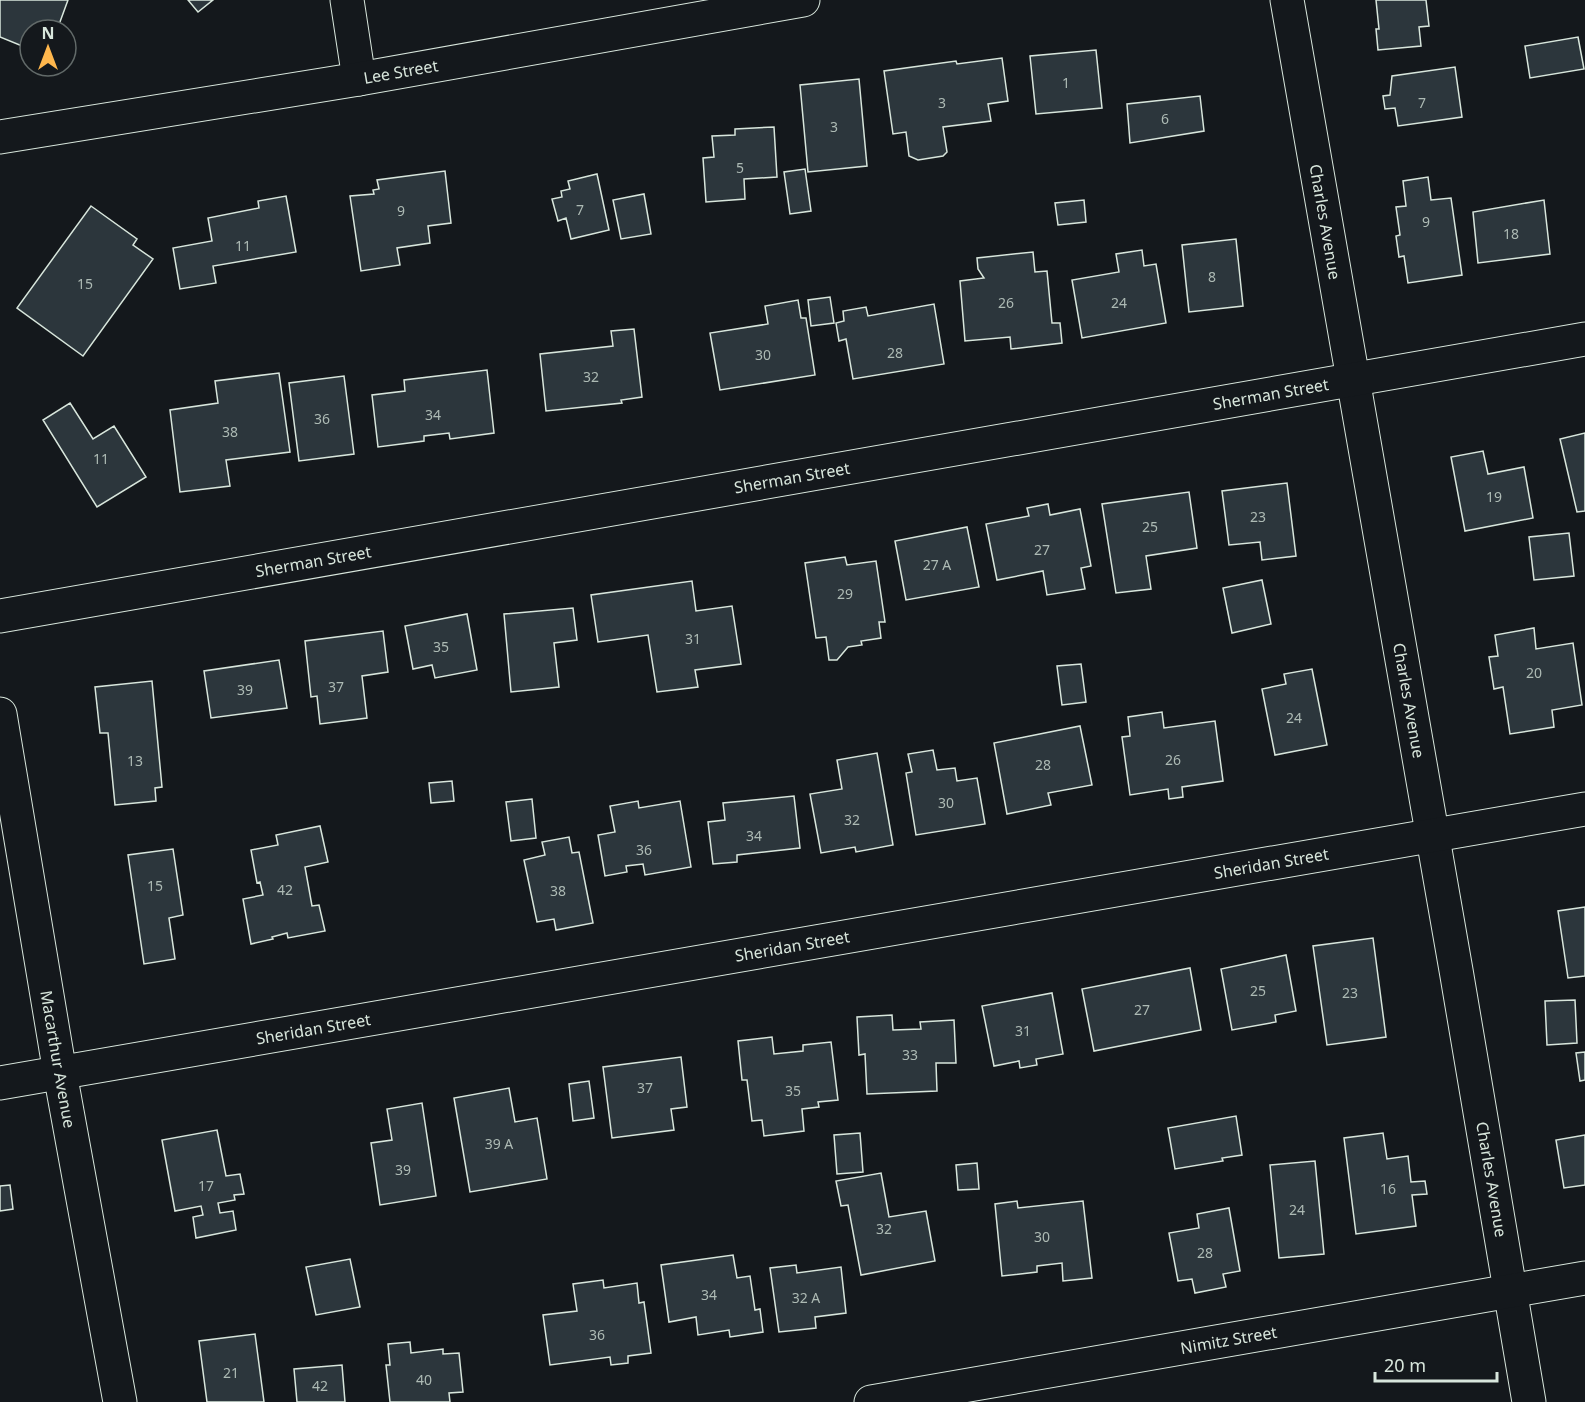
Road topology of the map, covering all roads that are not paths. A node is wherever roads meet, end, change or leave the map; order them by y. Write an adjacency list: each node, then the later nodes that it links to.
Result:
1 (347, 0): 4 (street)
2 (803, 0): 4 (street, Lee Street)
3 (1287, 0): 7 (street, Charles Avenue)
4 (360, 79): 5 (street, Lee Street)
5 (0, 137)
6 (1585, 339): 7 (street, Sherman Street)
7 (1352, 380): 8 (street, Sherman Street); 11 (street, Charles Avenue)
8 (0, 616)
9 (0, 714): 12 (street, Macarthur Avenue)
10 (1585, 809): 11 (street, Sheridan Street)
11 (1434, 837): 12 (street, Sheridan Street); 15 (street, Charles Avenue)
12 (60, 1073): 13 (street, Sheridan Street); 16 (street, Macarthur Avenue)
13 (0, 1083)
14 (1585, 1278): 15 (street, Nimitz Street)
15 (1510, 1291): 17 (street, Nimitz Street); 18 (street, Charles Avenue)
16 (120, 1402)
17 (871, 1402)
18 (1529, 1402)

